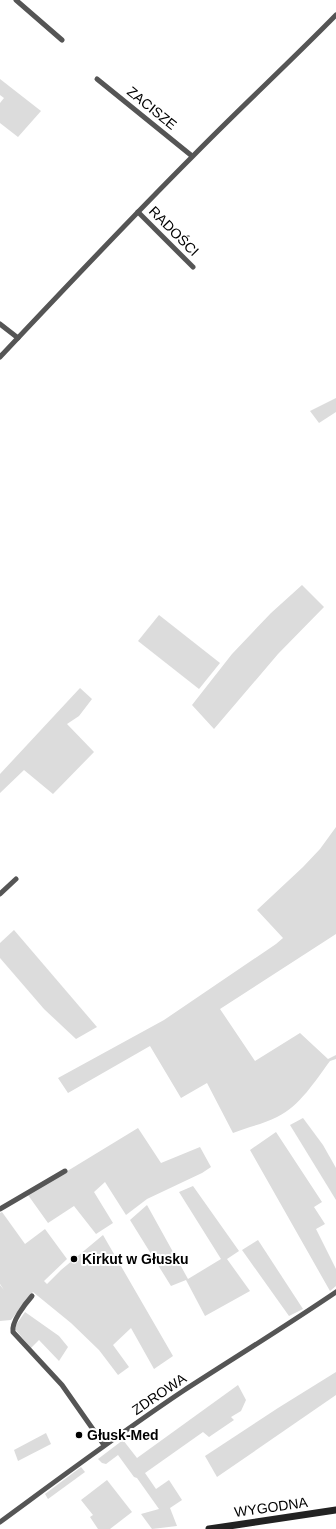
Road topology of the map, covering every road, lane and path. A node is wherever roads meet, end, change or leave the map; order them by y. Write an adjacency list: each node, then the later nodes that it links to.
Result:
1 (16, 0): 3 (street)
2 (336, 15): 5 (street)
3 (62, 40)
4 (97, 79): 5 (street, ZACISZE)
5 (192, 156): 6 (street)
6 (138, 212): 7 (street, RADOŚCI); 9 (street)
7 (193, 267)
8 (0, 324): 9 (street)
9 (17, 340): 10 (street)
10 (0, 358)
11 (16, 879): 12 (street)
12 (0, 894)
13 (65, 1171): 14 (street)
14 (0, 1210)
15 (336, 1292): 17 (street, ZDROWA)
16 (32, 1296): 17 (street)
17 (104, 1445): 19 (street, ZDROWA)
18 (336, 1510): 20 (street, WYGODNA)
19 (0, 1522)
20 (210, 1529)

